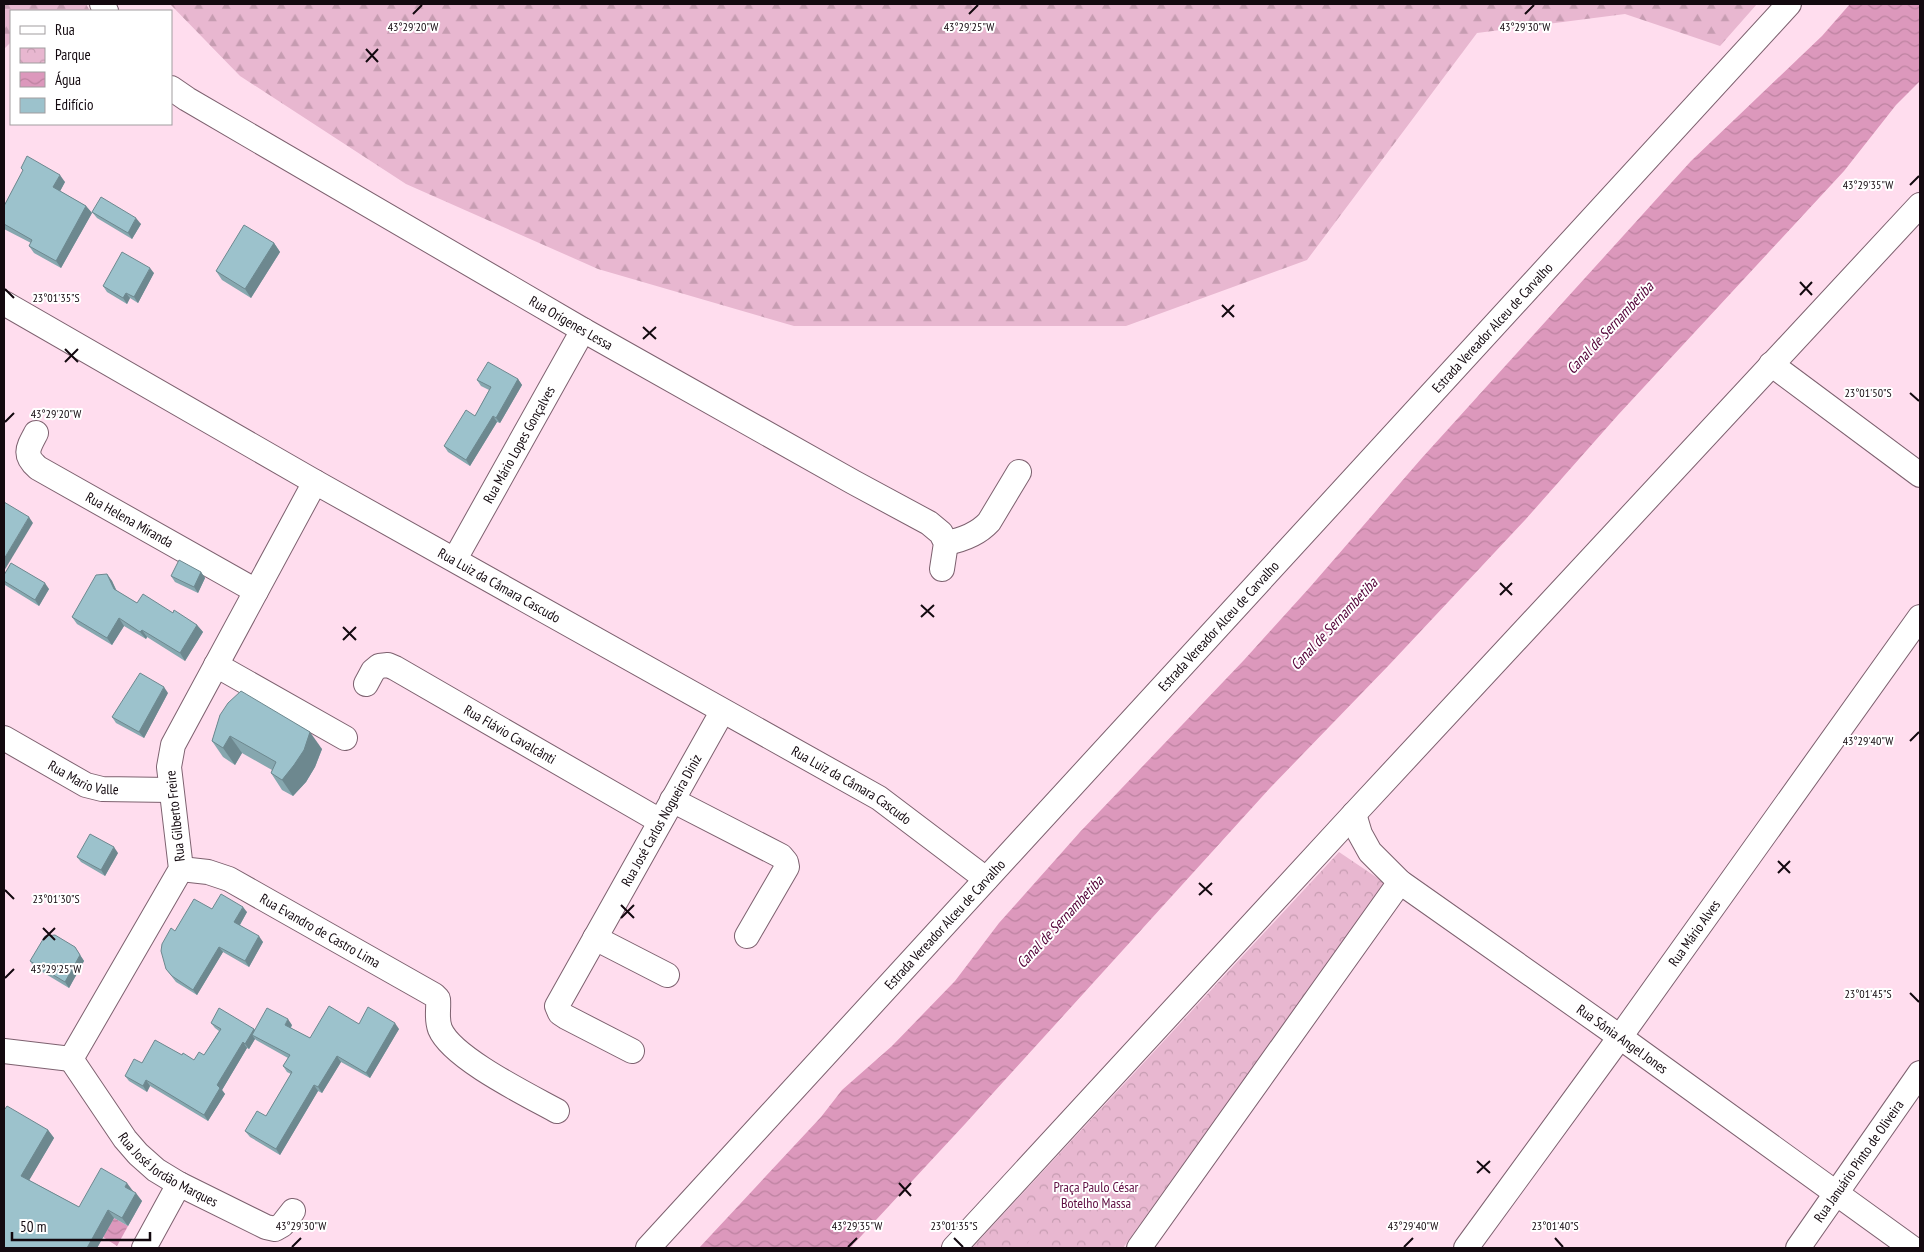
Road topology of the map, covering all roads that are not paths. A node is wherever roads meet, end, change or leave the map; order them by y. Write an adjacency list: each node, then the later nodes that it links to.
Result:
1 (1789, 4): 26 (street, Estrada Vereador Alceu de Carvalho)
2 (172, 89): 5 (street, Rua Orígenes Lessa)
3 (1920, 205): 6 (street)
4 (4, 303): 10 (street, Rua Luiz da Câmara Cascudo)
5 (583, 330): 11 (street, Rua Orígenes Lessa); 12 (street, Rua Mário Lopes Gonçalves)
6 (1771, 364): 9 (street); 23 (street)
7 (36, 433): 14 (street, Rua Helena Miranda)
8 (1018, 472): 11 (street)
9 (1920, 475)
10 (315, 482): 12 (street, Rua Luiz da Câmara Cascudo); 14 (street, Rua Gilberto Freire)
11 (946, 543): 13 (street)
12 (455, 559): 18 (street, Rua Luiz da Câmara Cascudo)
13 (942, 569)
14 (256, 591): 16 (street, Rua Gilberto Freire)
15 (1920, 617): 31 (street, Rua Mário Alves)
16 (216, 665): 20 (street); 21 (street, Rua Gilberto Freire)
17 (366, 684): 24 (street, Rua Flávio Cavalcânti)
18 (722, 712): 22 (street, Rua José Carlos Nogueira Diniz); 26 (street, Rua Luiz da Câmara Cascudo)
19 (4, 738): 21 (street, Rua Mario Valle)
20 (345, 738)
21 (170, 790): 25 (street, Rua Gilberto Freire)
22 (672, 800): 24 (street, Rua José Carlos Nogueira Diniz); 28 (street)
23 (1354, 814): 27 (street, Rua Sônia Angel Jones); 42 (street)
24 (660, 821): 29 (street, Rua José Carlos Nogueira Diniz)
25 (181, 869): 34 (street, Rua Gilberto Freire); 36 (street, Rua Evandro de Castro Lima)
26 (986, 879): 41 (street, Estrada Vereador Alceu de Carvalho)
27 (1400, 882): 31 (street, Rua Sônia Angel Jones); 43 (street)
28 (747, 936)
29 (595, 938): 30 (street); 33 (street, Rua José Carlos Nogueira Diniz)
30 (667, 975)
31 (1620, 1037): 38 (street, Rua Sônia Angel Jones); 44 (street, Rua Mário Alves)
32 (4, 1051): 34 (street)
33 (632, 1051)
34 (71, 1059): 37 (street, Rua José Jordão Marques)
35 (1920, 1073): 38 (street, Rua Januário Pinto de Oliveira)
36 (556, 1110)
37 (179, 1184): 39 (street, Rua José Jordão Marques); 40 (street)
38 (1837, 1194): 45 (street, Rua Januário Pinto de Oliveira); 46 (street, Rua Sônia Angel Jones)
39 (293, 1211)
40 (144, 1248)
41 (648, 1248)
42 (954, 1248)
43 (1139, 1248)
44 (1466, 1248)
45 (1798, 1248)
46 (1912, 1248)

